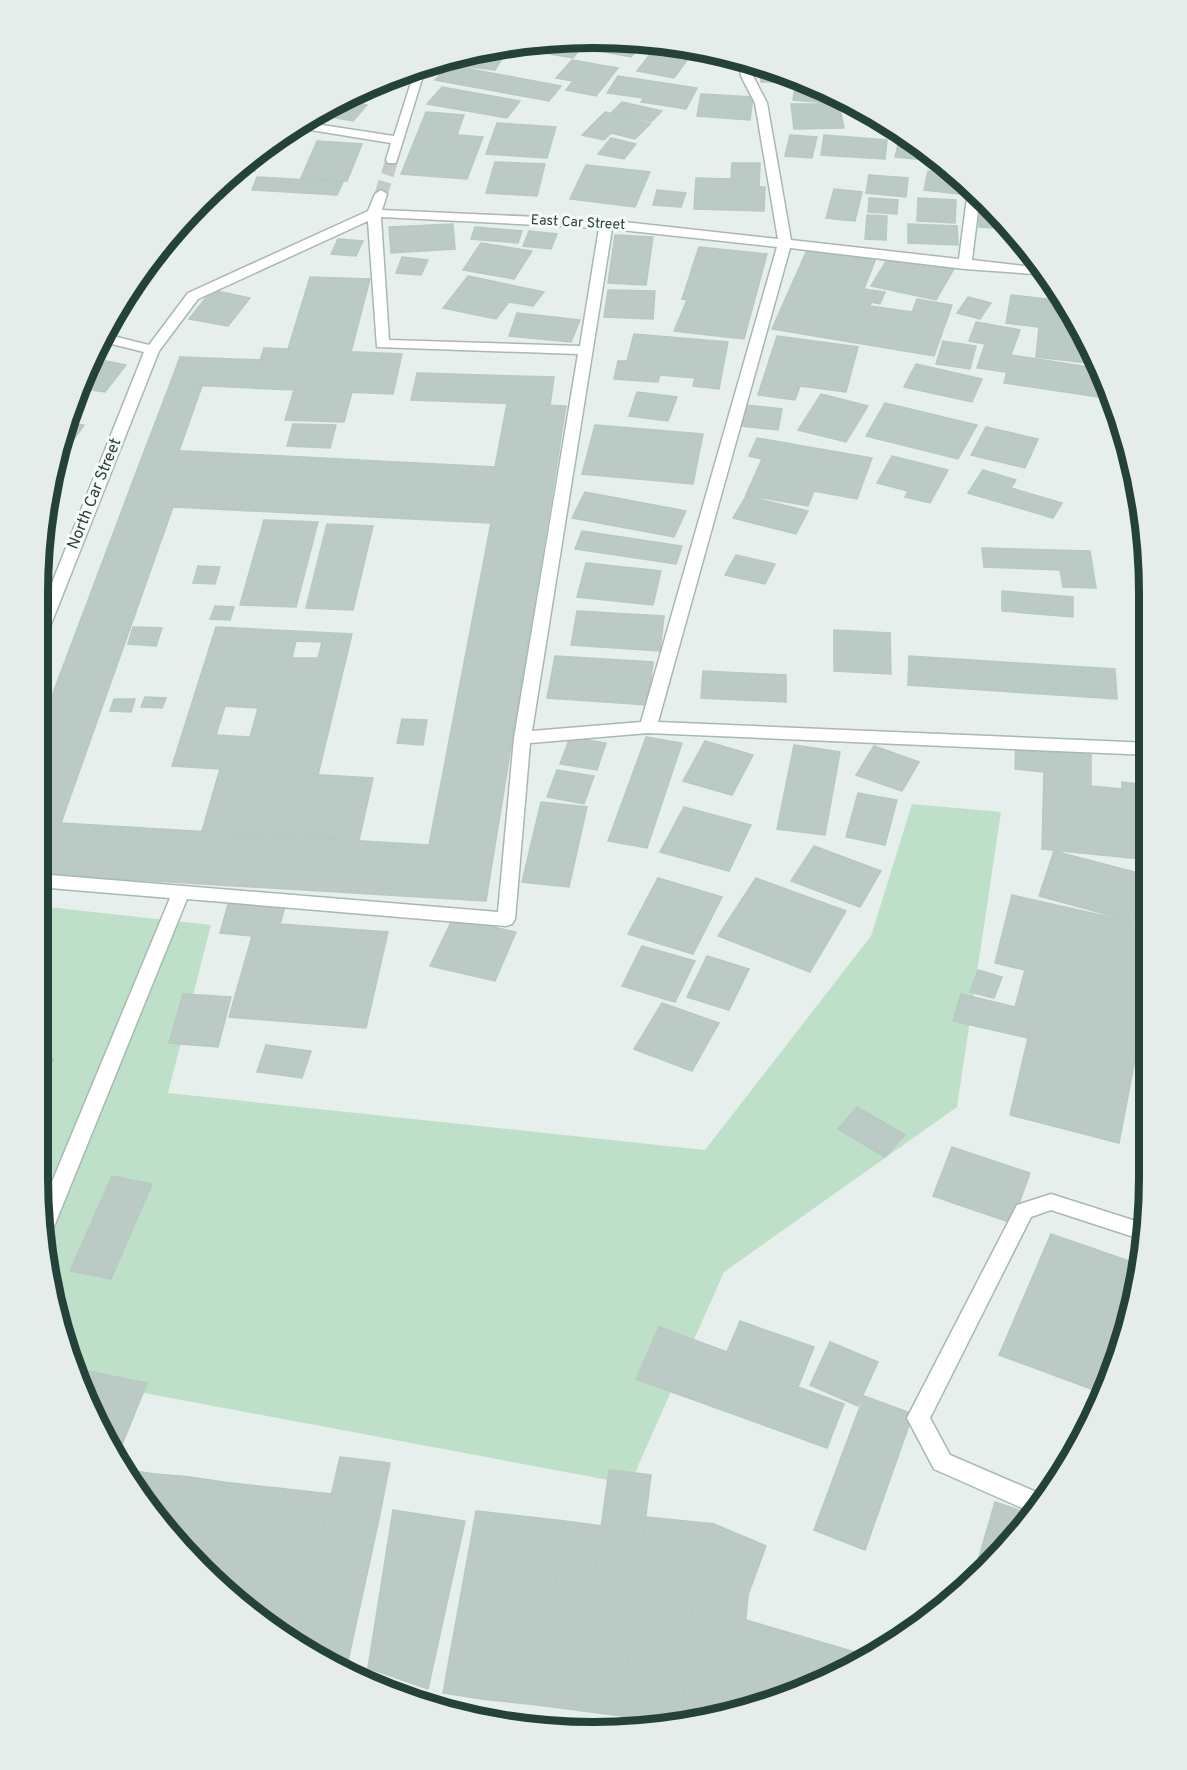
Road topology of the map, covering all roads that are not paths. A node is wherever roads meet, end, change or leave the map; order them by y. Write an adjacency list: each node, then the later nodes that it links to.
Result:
1 (746, 70): 10 (street)
2 (418, 77): 4 (street)
3 (311, 127): 4 (street)
4 (399, 140): 5 (street)
5 (392, 159)
6 (381, 194): 8 (street)
7 (973, 202): 11 (street)
8 (374, 213): 9 (street, East Car Street); 14 (street, East Car Street); 15 (street)
9 (606, 224): 10 (street, East Car Street); 15 (street)
10 (785, 242): 11 (street, East Car Street); 17 (street)
11 (965, 265): 12 (street, East Car Street)
12 (1033, 271)
13 (111, 339): 14 (street)
14 (152, 350): 16 (street, North Car Street)
15 (586, 350): 18 (street)
16 (48, 613)
17 (648, 727): 18 (street); 19 (street)
18 (522, 738): 21 (street)
19 (1139, 749)
20 (48, 881): 21 (street)
21 (181, 892): 22 (street)
22 (49, 1214)
23 (1136, 1229): 24 (street)
24 (1031, 1501)

